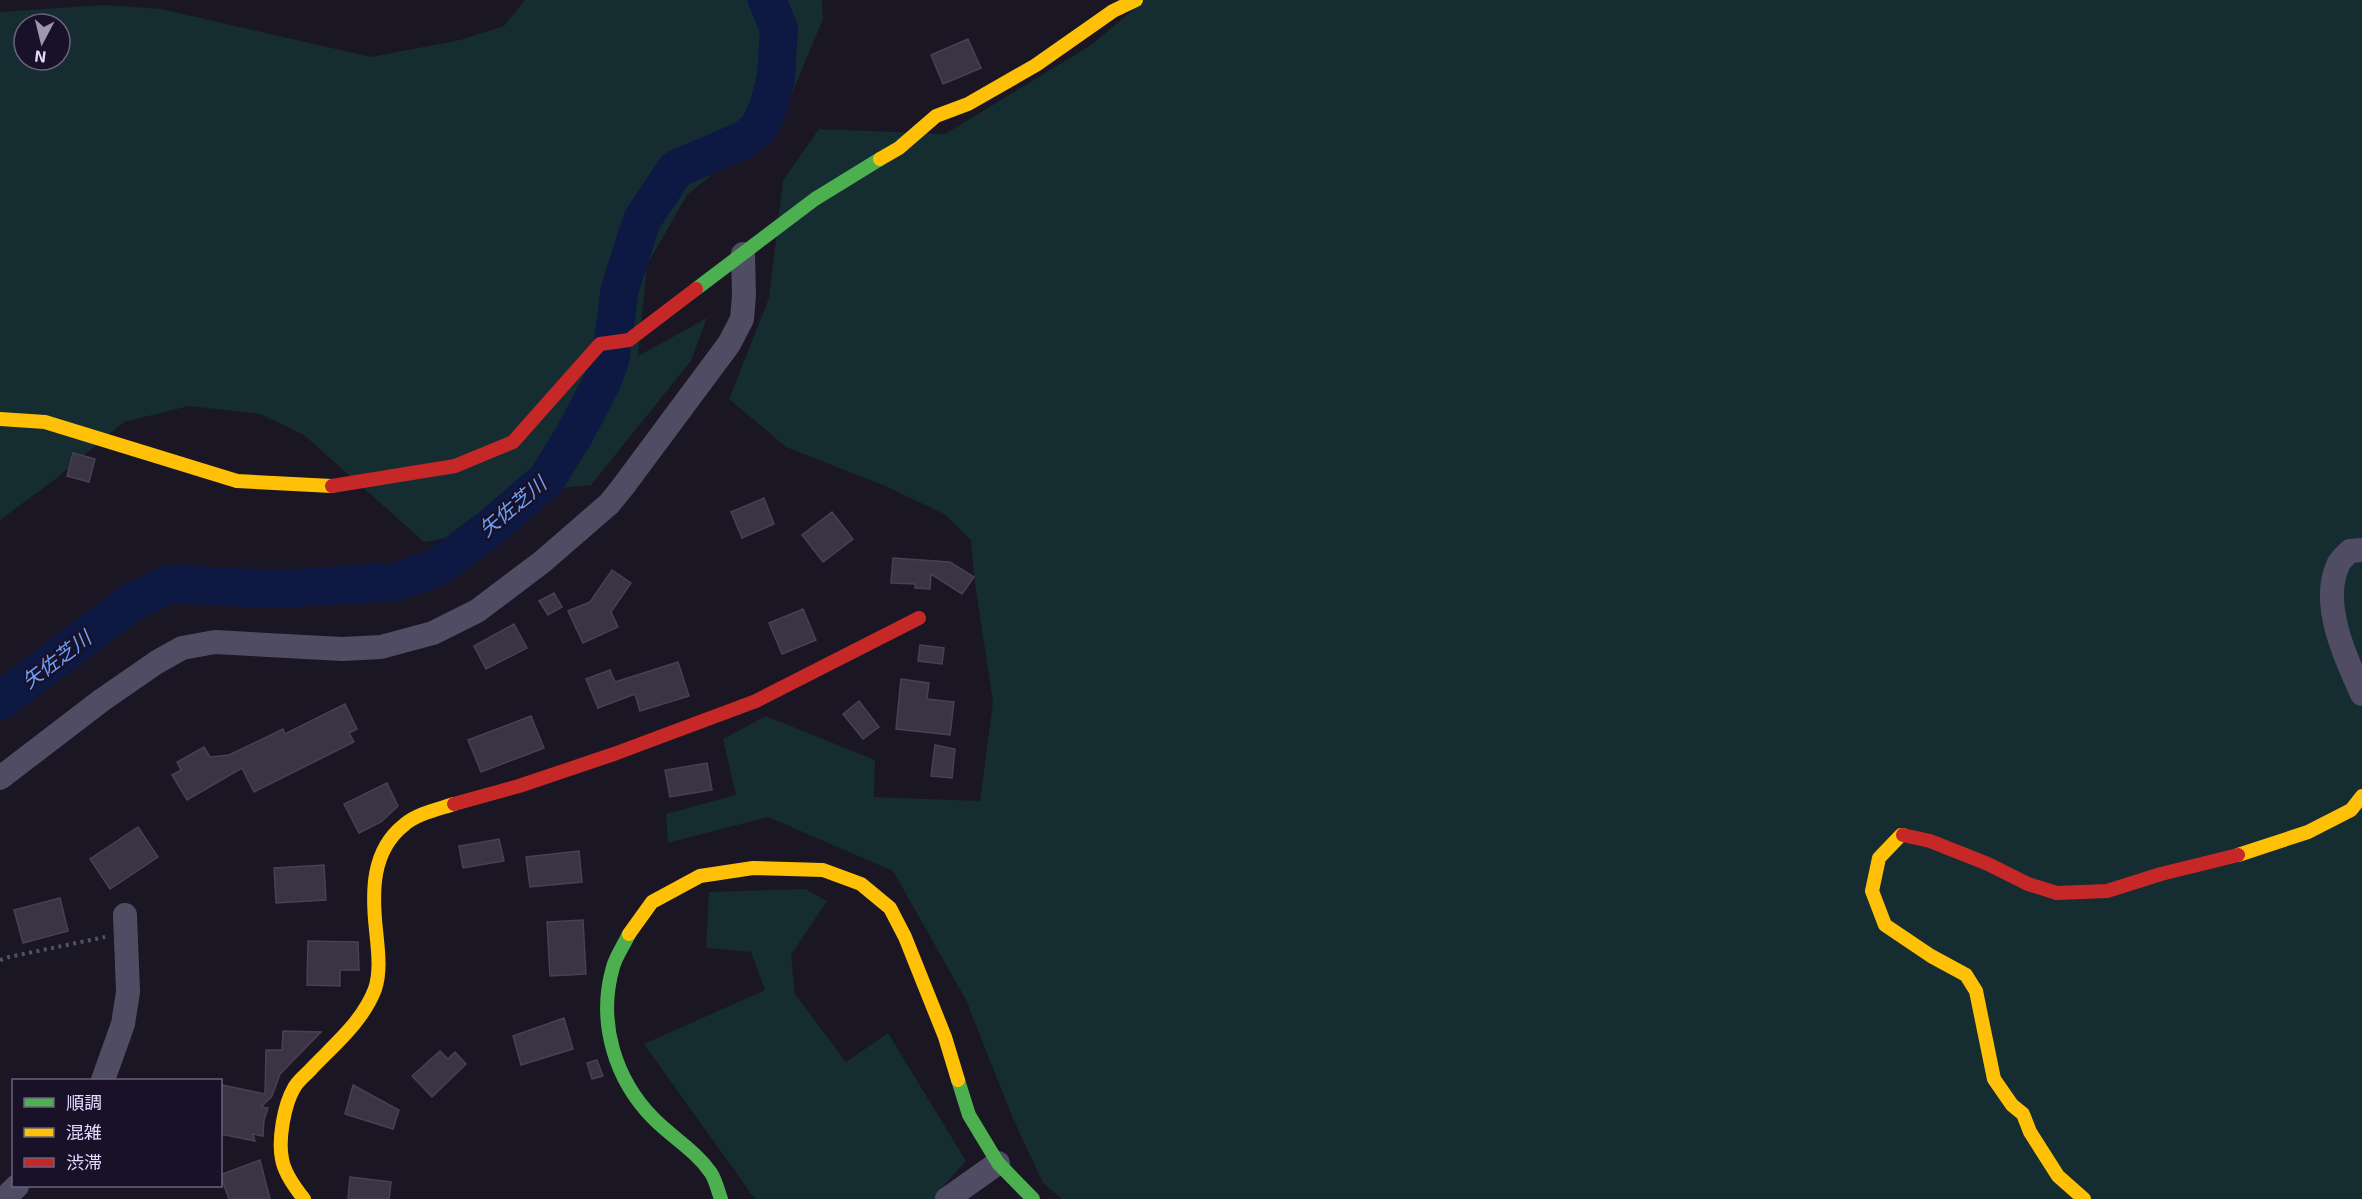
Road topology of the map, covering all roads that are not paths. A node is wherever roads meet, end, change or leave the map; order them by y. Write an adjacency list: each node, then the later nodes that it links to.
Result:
1 (1136, 0): 2 (street)
2 (743, 254): 3 (street); 7 (street)
3 (0, 419)
4 (2362, 550): 6 (street)
5 (919, 618): 14 (street)
6 (2362, 694)
7 (0, 778)
8 (2362, 796): 18 (street)
9 (126, 924): 10 (street)
10 (103, 1079)
11 (998, 1163): 15 (street); 16 (street); 17 (street)
12 (15, 1187): 13 (street)
13 (4, 1199)
14 (304, 1199)
15 (722, 1199)
16 (947, 1199)
17 (1033, 1199)
18 (2084, 1199)

